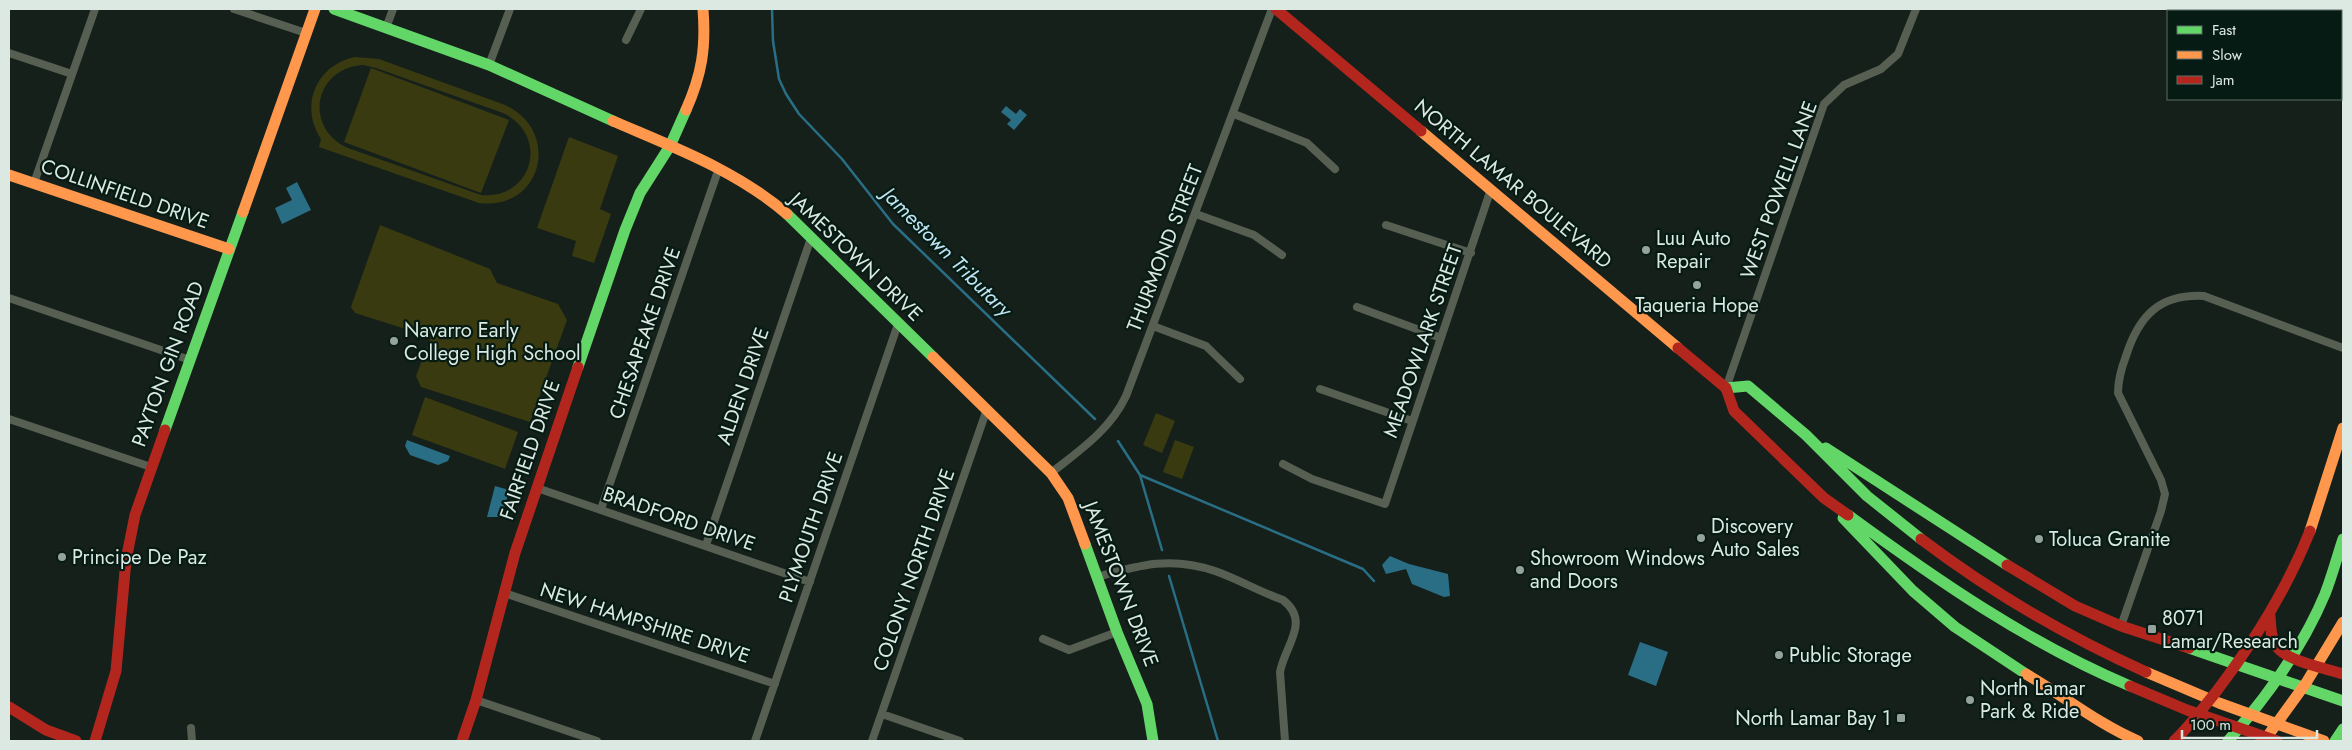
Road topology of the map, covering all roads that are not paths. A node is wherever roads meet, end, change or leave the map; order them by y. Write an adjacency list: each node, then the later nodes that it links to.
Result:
1 (95, 9): 17 (street)
2 (234, 9): 13 (street)
3 (315, 9): 13 (main road, PAYTON GIN ROAD)
4 (334, 9): 12 (main road, JAMESTOWN DRIVE)
5 (393, 9): 12 (street)
6 (510, 9): 16 (street)
7 (640, 9): 14 (street)
8 (703, 9): 19 (main road, FAIRFIELD DRIVE)
9 (1272, 9): 18 (street, THURMOND STREET)
10 (1276, 9): 24 (main road, NORTH LAMAR BOULEVARD)
11 (1916, 9): 39 (street, WEST POWELL LANE)
12 (386, 28): 16 (main road, JAMESTOWN DRIVE)
13 (306, 32): 28 (main road, PAYTON GIN ROAD)
14 (626, 40)
15 (9, 53): 17 (street)
16 (490, 65): 19 (main road, JAMESTOWN DRIVE)
17 (72, 74): 23 (street)
18 (1234, 114): 21 (street); 25 (street, THURMOND STREET)
19 (670, 146): 20 (main road, JAMESTOWN DRIVE); 49 (main road, FAIRFIELD DRIVE)
20 (719, 168): 27 (main road, JAMESTOWN DRIVE); 51 (street, CHESAPEAKE DRIVE)
21 (1335, 170)
22 (9, 175): 23 (main road, COLLINFIELD DRIVE)
23 (34, 184): 28 (main road, COLLINFIELD DRIVE)
24 (1491, 189): 29 (street, MEADOWLARK STREET); 39 (main road, NORTH LAMAR BOULEVARD)
25 (1196, 214): 30 (street); 34 (street, THURMOND STREET)
26 (1386, 225): 29 (street)
27 (811, 238): 33 (main road, JAMESTOWN DRIVE); 53 (street, ALDEN DRIVE)
28 (229, 249): 37 (main road, PAYTON GIN ROAD)
29 (1471, 253): 35 (street, MEADOWLARK STREET)
30 (1282, 255)
31 (9, 298): 37 (street)
32 (1356, 307): 35 (street)
33 (898, 324): 41 (main road, JAMESTOWN DRIVE); 55 (street, PLYMOUTH DRIVE)
34 (1153, 326): 38 (street); 48 (street, THURMOND STREET)
35 (1441, 338): 43 (street, MEADOWLARK STREET)
36 (2343, 348): 59 (street)
37 (190, 360): 47 (main road, PAYTON GIN ROAD)
38 (1240, 378)
39 (1726, 388): 45 (main road); 50 (main road, NORTH LAMAR BOULEVARD)
40 (1320, 389): 43 (street)
41 (987, 409): 48 (main road, JAMESTOWN DRIVE); 68 (street, COLONY NORTH DRIVE)
42 (9, 419): 47 (street)
43 (1412, 421): 46 (street, MEADOWLARK STREET)
44 (2343, 428): 57 (main road)
45 (1807, 436): 59 (main road); 88 (main road)
46 (1283, 464)
47 (151, 467): 74 (main road, PAYTON GIN ROAD)
48 (1051, 473): 54 (main road, JAMESTOWN DRIVE)
49 (537, 488): 51 (street, BRADFORD DRIVE); 56 (main road, FAIRFIELD DRIVE)
50 (1824, 498): 71 (main road); 87 (main road, NORTH LAMAR BOULEVARD)
51 (601, 509): 53 (street, BRADFORD DRIVE)
52 (2343, 539): 85 (main road)
53 (706, 545): 55 (street, BRADFORD DRIVE)
54 (1097, 578): 60 (main road, JAMESTOWN DRIVE); 82 (street)
55 (810, 582): 64 (street, PLYMOUTH DRIVE)
56 (504, 593): 64 (street, NEW HAMPSHIRE DRIVE); 65 (main road, FAIRFIELD DRIVE)
57 (2270, 616): 62 (main road); 63 (main road)
58 (2343, 622): 86 (main road)
59 (2121, 626): 62 (main road)
60 (1117, 632): 61 (street); 81 (main road, JAMESTOWN DRIVE)
61 (1043, 639)
62 (2238, 664): 66 (main road); 72 (main road)
63 (2343, 674)
64 (776, 684): 78 (street, PLYMOUTH DRIVE)
65 (476, 700): 76 (main road, FAIRFIELD DRIVE); 77 (street)
66 (2343, 701)
67 (9, 706): 73 (main road)
68 (882, 714): 79 (street, COLONY NORTH DRIVE); 80 (street)
69 (191, 728): 75 (street)
70 (2343, 729): 89 (main road)
71 (2112, 730): 83 (main road); 84 (main road)
72 (2178, 738)
73 (76, 741)
74 (95, 741)
75 (192, 741)
76 (462, 741)
77 (597, 741)
78 (755, 741)
79 (872, 741)
80 (960, 741)
81 (1153, 741)
82 (1285, 741)
83 (2118, 741)
84 (2138, 741)
85 (2228, 741)
86 (2264, 741)
87 (2277, 741)
88 (2324, 741)
89 (2336, 741)

